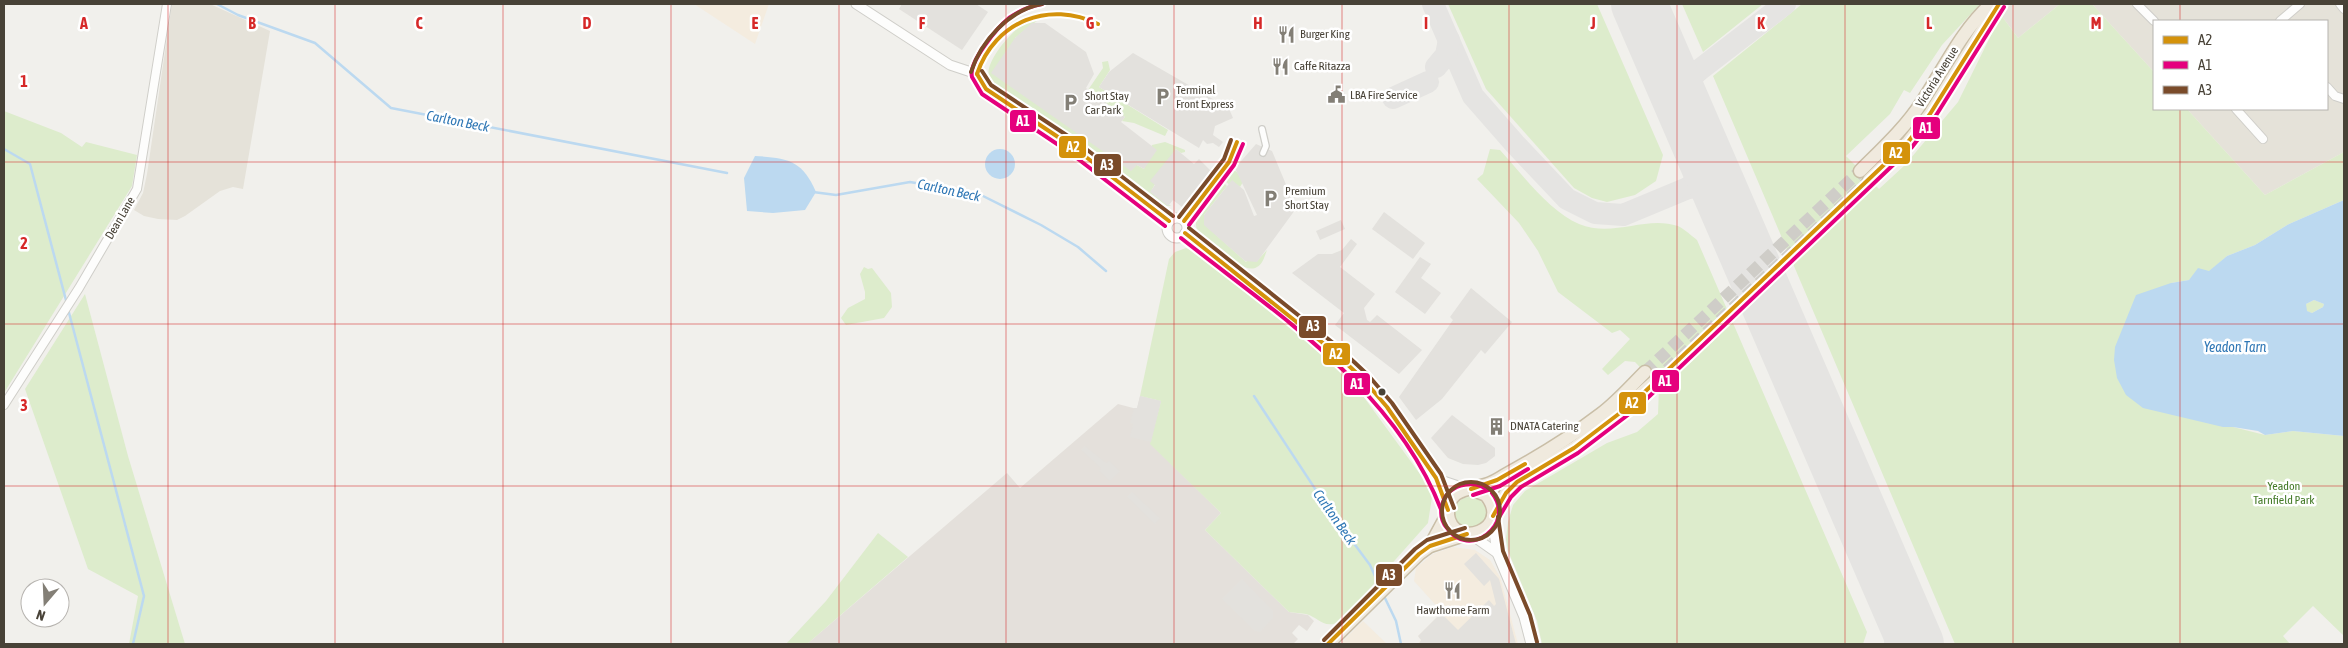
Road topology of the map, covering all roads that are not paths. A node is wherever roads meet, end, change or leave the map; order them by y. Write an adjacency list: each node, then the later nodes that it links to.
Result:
1 (167, 4): 21 (street, Dean Lane)
2 (856, 4): 17 (street)
3 (1991, 4): 4 (highway, Victoria Avenue)
4 (1999, 4)
5 (2137, 4): 9 (street)
6 (2300, 4): 10 (street)
7 (2340, 4): 8 (street)
8 (2344, 9)
9 (2153, 20)
10 (2281, 20)
11 (2328, 88): 12 (street)
12 (2344, 99)
13 (2237, 110): 15 (street)
14 (1262, 129): 16 (street)
15 (2263, 139)
16 (1263, 154)
17 (1170, 221): 18 (street); 18 (street)
18 (1185, 234): 23 (street)
19 (1645, 372): 22 (highway)
20 (1654, 382): 22 (highway)
21 (4, 405)
22 (1570, 443): 24 (highway); 26 (highway)
23 (1436, 478): 24 (street); 25 (street)
24 (1470, 489): 25 (highway); 26 (highway)
25 (1448, 512): 27 (highway); 28 (highway)
26 (1493, 517): 27 (highway); 29 (street)
27 (1468, 534): 28 (highway); 29 (street)
28 (1430, 546): 30 (highway)
29 (1498, 553): 31 (street)
30 (1328, 644)
31 (1532, 644)

